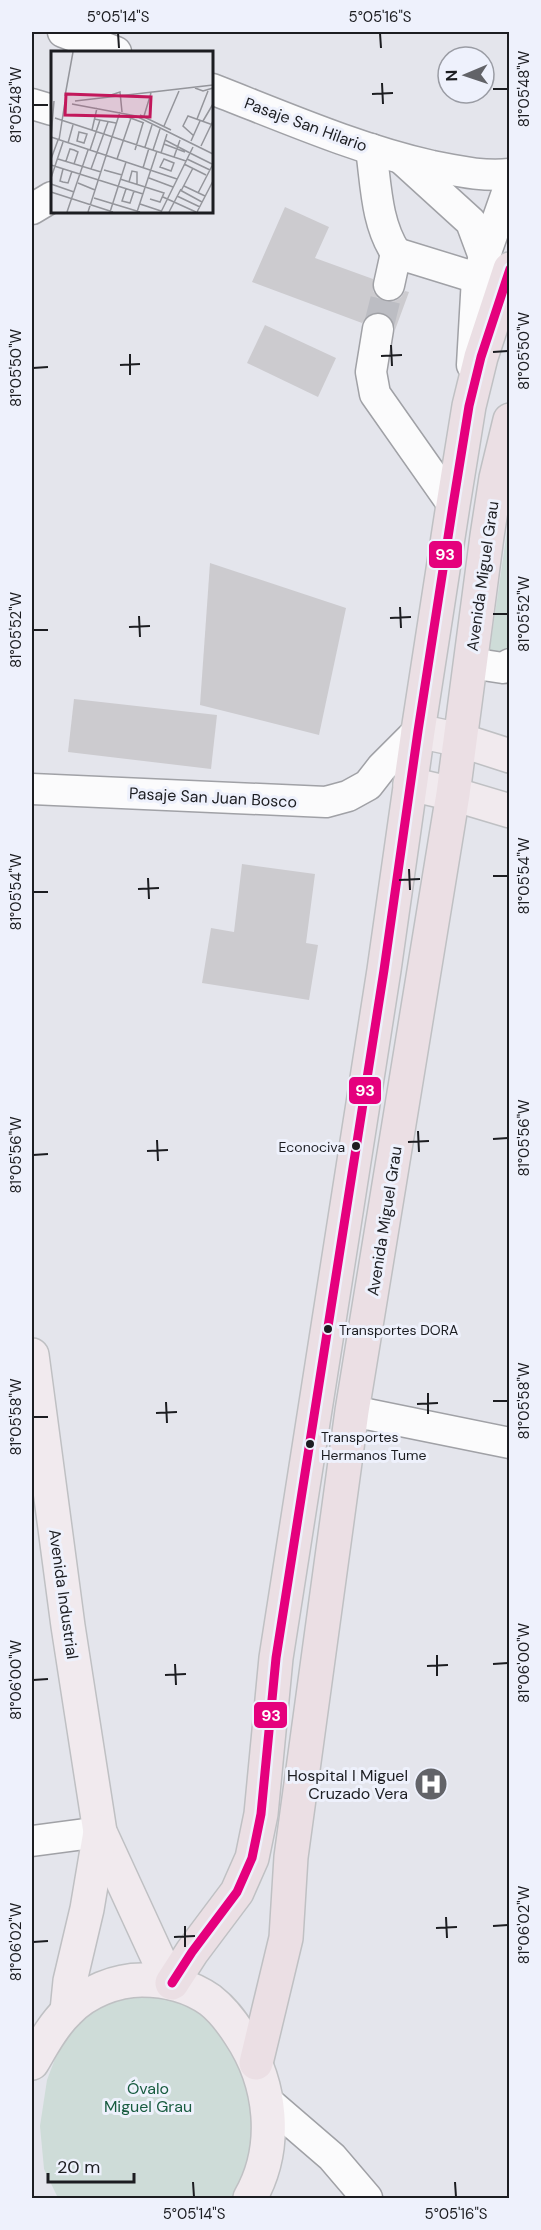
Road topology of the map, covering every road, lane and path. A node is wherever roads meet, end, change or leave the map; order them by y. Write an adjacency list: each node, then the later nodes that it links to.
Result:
1 (71, 40): 2 (street)
2 (112, 51)
3 (213, 89): 6 (street, Pasaje San Hilario)
4 (32, 104): 5 (street)
5 (51, 110)
6 (372, 148): 7 (street, Pasaje San Hilario); 12 (street)
7 (402, 159): 8 (street, Pasaje San Hilario); 13 (street, Pasaje San Hilario)
8 (510, 174)
9 (510, 184): 13 (street)
10 (51, 198): 11 (street)
11 (32, 209)
12 (396, 254): 13 (street); 14 (street)
13 (494, 270): 18 (highway)
14 (389, 285)
15 (378, 329): 18 (street)
16 (510, 420): 17 (highway, Avenida Miguel Grau)
17 (503, 480): 19 (highway, Avenida Miguel Grau)
18 (453, 505): 21 (highway)
19 (470, 663): 20 (street, Avenida Miguel Grau); 22 (highway, Avenida Miguel Grau)
20 (510, 664)
21 (418, 731): 22 (main road); 24 (street, Pasaje San Juan Bosco); 25 (highway)
22 (460, 740): 23 (main road); 27 (highway, Avenida Miguel Grau)
23 (510, 756)
24 (382, 767): 25 (street); 26 (street, Pasaje San Juan Bosco)
25 (410, 784): 27 (main road); 34 (highway)
26 (32, 789)
27 (453, 794): 28 (main road); 30 (highway, Avenida Miguel Grau)
28 (510, 811)
29 (32, 1355): 32 (main road, Avenida Industrial)
30 (352, 1411): 31 (street); 37 (highway, Avenida Miguel Grau)
31 (510, 1443)
32 (100, 1832): 33 (street); 34 (main road, Avenida Industrial); 35 (main road, Avenida Industrial)
33 (32, 1841)
34 (171, 1983): 35 (main road); 37 (main road)
35 (67, 2011): 36 (main road)
36 (32, 2063)
37 (256, 2063): 38 (main road)
38 (267, 2101): 39 (main road); 40 (street)
39 (250, 2199)
40 (367, 2199)

